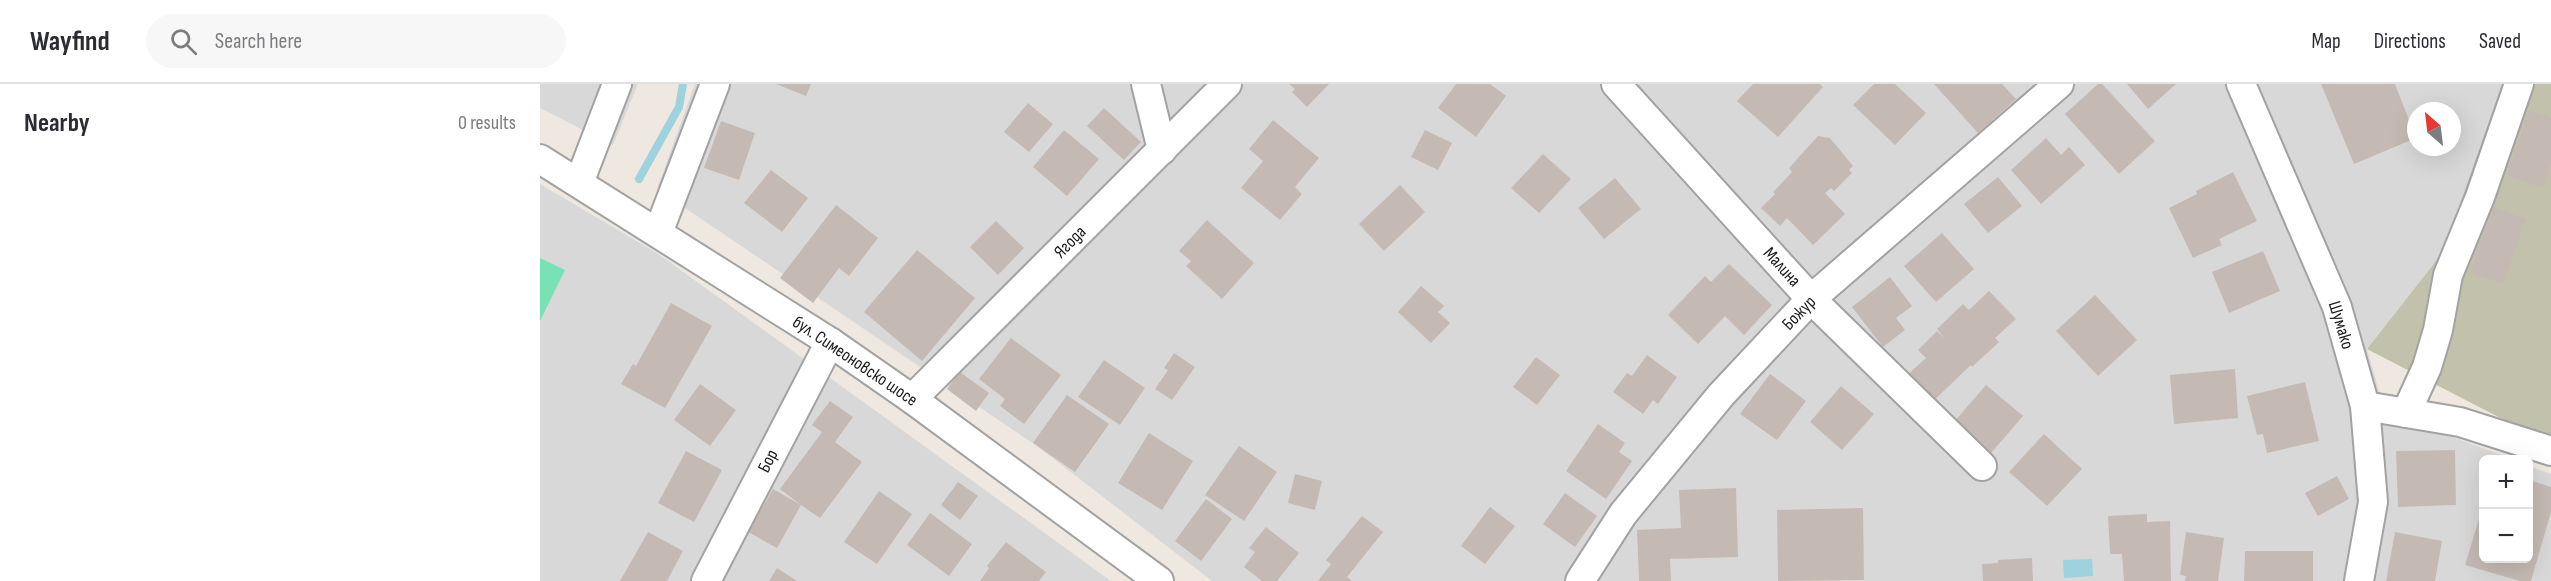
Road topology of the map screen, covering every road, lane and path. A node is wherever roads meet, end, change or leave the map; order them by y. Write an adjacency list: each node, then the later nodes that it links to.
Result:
1 (617, 84): 11 (street)
2 (715, 84): 12 (street)
3 (1146, 84): 9 (street)
4 (1616, 84): 13 (street, Малина)
5 (2059, 84): 13 (street, Божур)
6 (2241, 84): 16 (street, Шумако)
7 (2519, 84): 17 (street)
8 (1212, 91): 9 (street, Ягода)
9 (1162, 150): 15 (street, Ягода)
10 (540, 159): 11 (street, бул. Симеоновско шосе)
11 (579, 183): 12 (street, бул. Симеоновско шосе)
12 (658, 233): 14 (street, бул. Симеоновско шосе)
13 (1811, 299): 19 (street, Малина); 22 (street, Божур)
14 (830, 342): 15 (street, бул. Симеоновско шосе); 20 (street, Бор)
15 (912, 399): 21 (street, бул. Симеоновско шосе)
16 (2365, 406): 17 (street); 23 (street, Шумако)
17 (2406, 414): 18 (street)
18 (2551, 451)
19 (1982, 466)
20 (706, 581)
21 (1158, 581)
22 (1580, 581)
23 (2359, 581)

